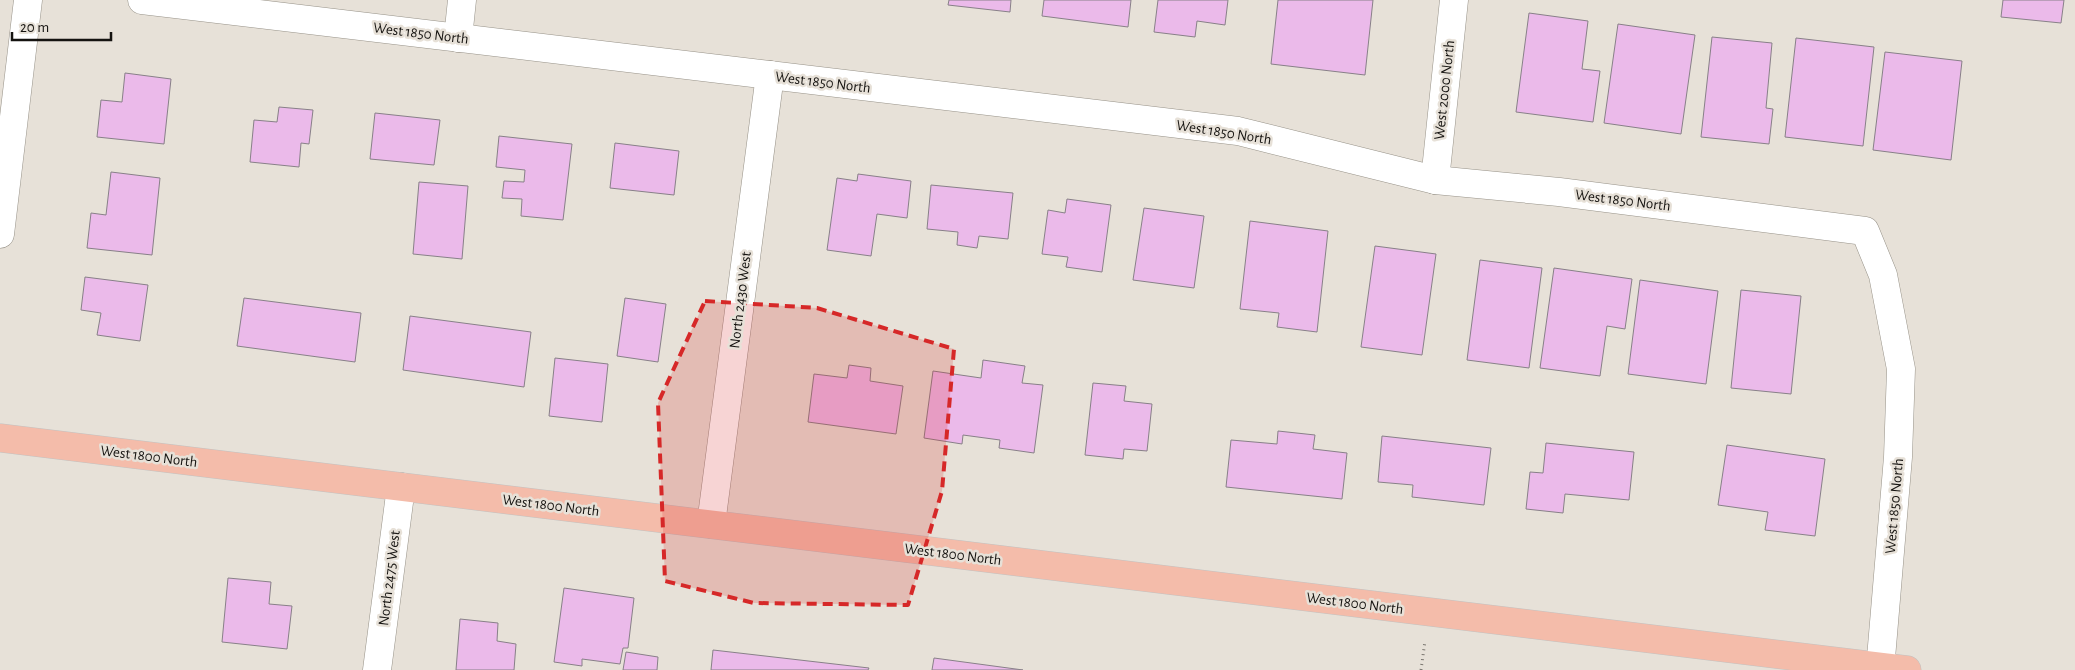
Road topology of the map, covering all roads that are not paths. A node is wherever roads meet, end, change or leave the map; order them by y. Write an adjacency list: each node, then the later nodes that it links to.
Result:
1 (28, 0): 8 (street)
2 (142, 0): 5 (street, West 1850 North)
3 (462, 0): 5 (street)
4 (1454, 0): 7 (street, West 2000 North)
5 (458, 38): 6 (street, West 1850 North)
6 (770, 75): 7 (street, West 1850 North); 11 (street, North 2430 West)
7 (1435, 180): 12 (street, West 1850 North)
8 (0, 234)
9 (0, 438): 10 (main road, West 1800 North)
10 (401, 487): 11 (main road, West 1800 North); 13 (street, North 2475 West)
11 (711, 524): 12 (main road, West 1800 North)
12 (1880, 668): 14 (main road, West 1800 North)
13 (377, 670)
14 (1907, 670)

